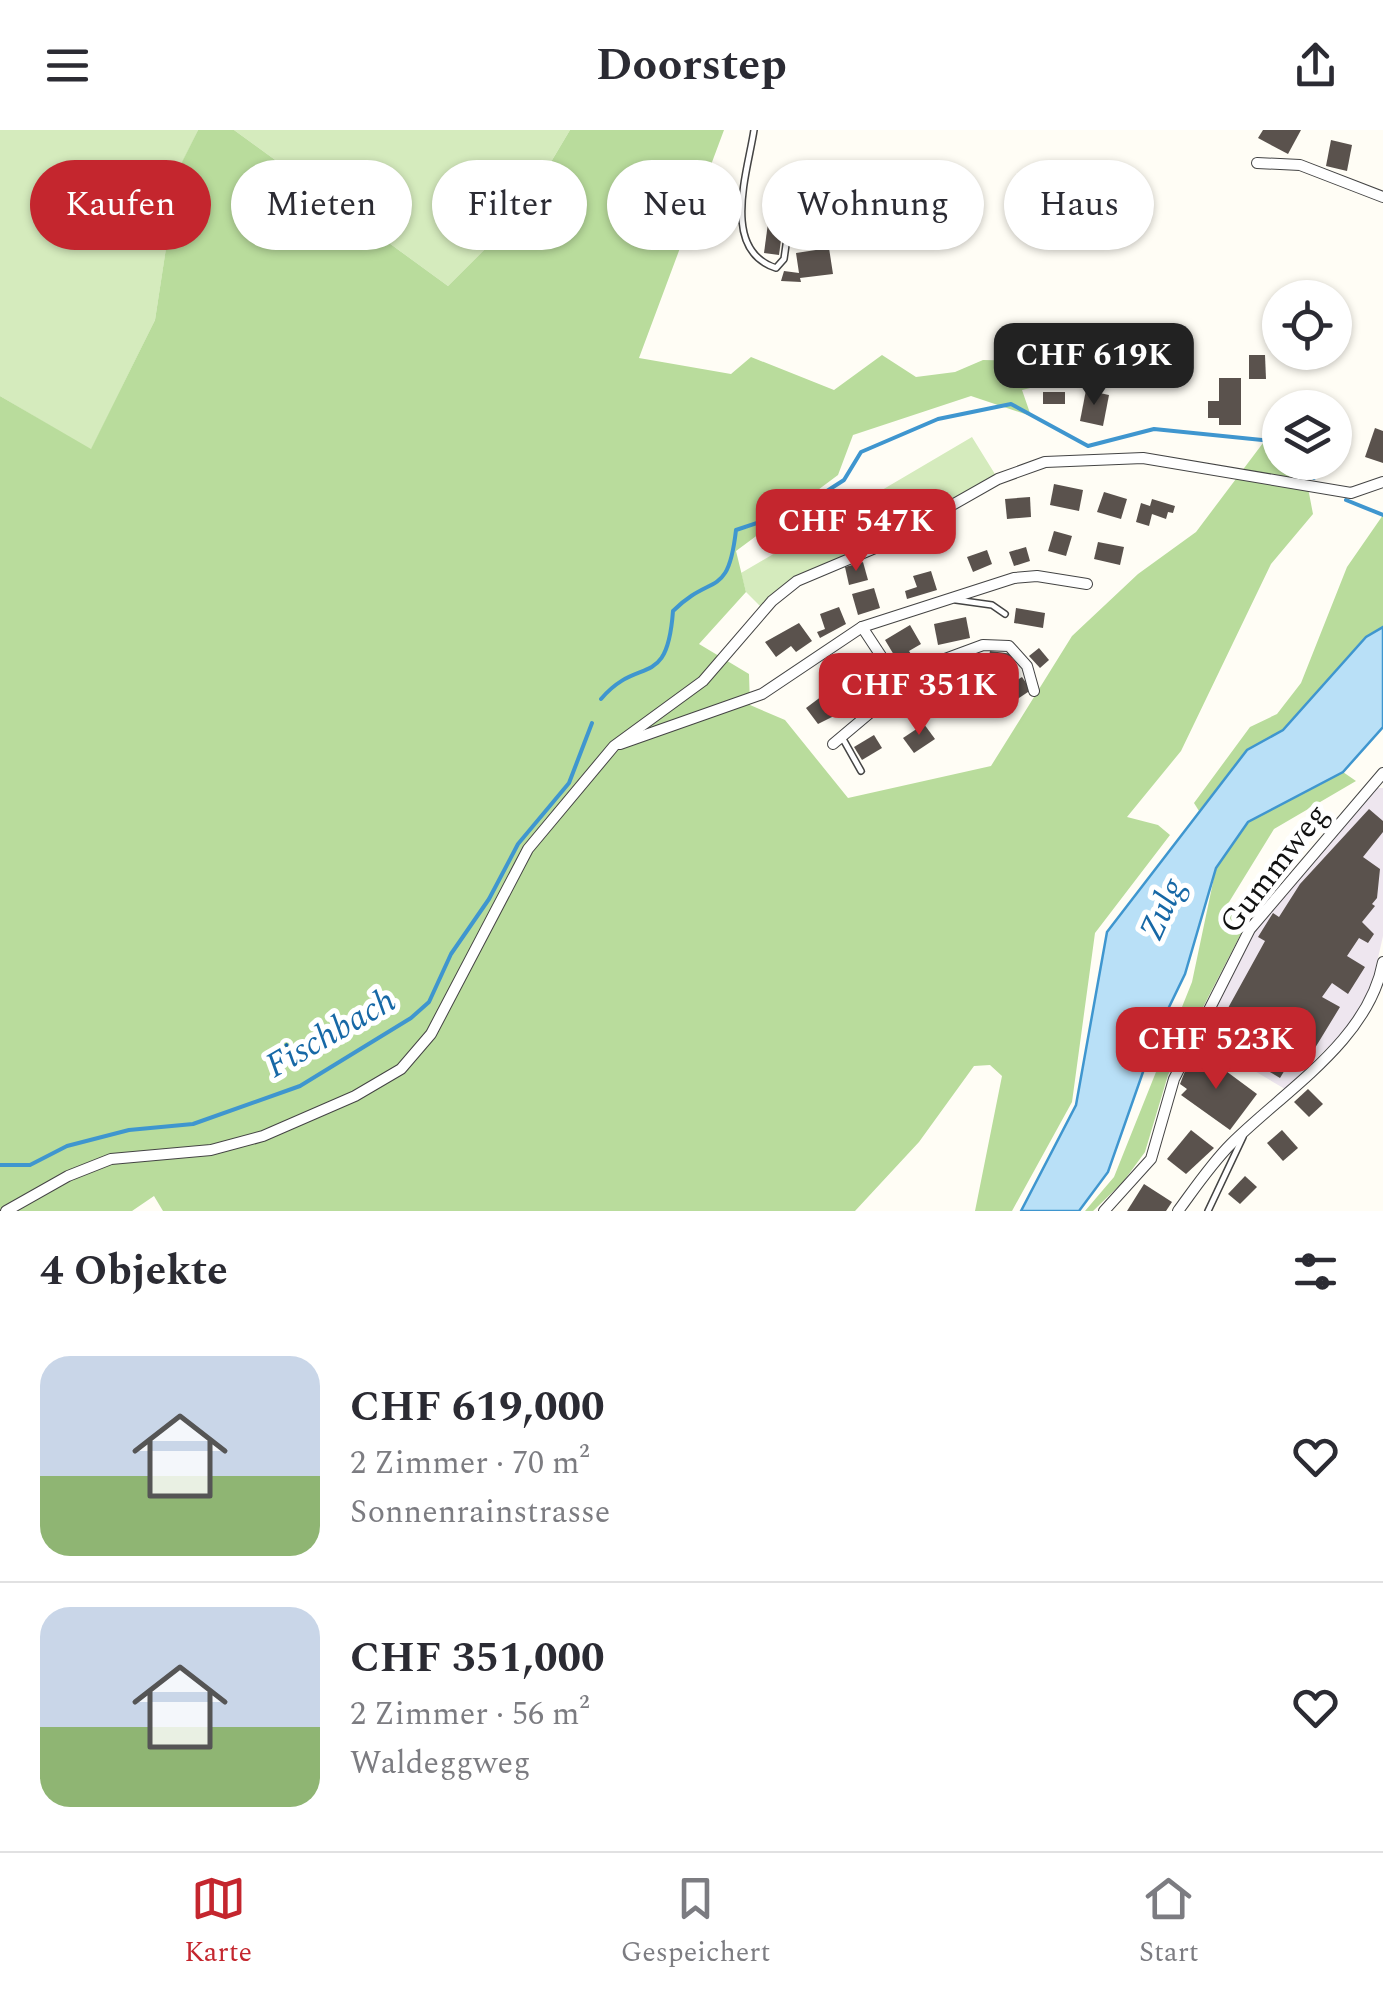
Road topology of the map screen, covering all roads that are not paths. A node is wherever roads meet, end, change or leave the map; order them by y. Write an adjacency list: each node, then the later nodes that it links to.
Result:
1 (754, 130): 4 (lane)
2 (1257, 164): 3 (street)
3 (1383, 197)
4 (785, 250)
5 (1383, 482): 13 (street)
6 (1088, 584): 7 (street)
7 (950, 598): 8 (lane); 9 (street)
8 (1004, 614)
9 (862, 627): 10 (street); 13 (street)
10 (902, 675): 11 (street); 12 (street)
11 (1034, 692)
12 (838, 741): 14 (lane)
13 (614, 746): 18 (street)
14 (861, 772)
15 (1383, 774): 19 (street, Gummweg)
16 (1383, 962): 17 (street)
17 (1244, 1132): 20 (street); 21 (lane)
18 (6, 1211)
19 (1104, 1211)
20 (1178, 1211)
21 (1208, 1211)

